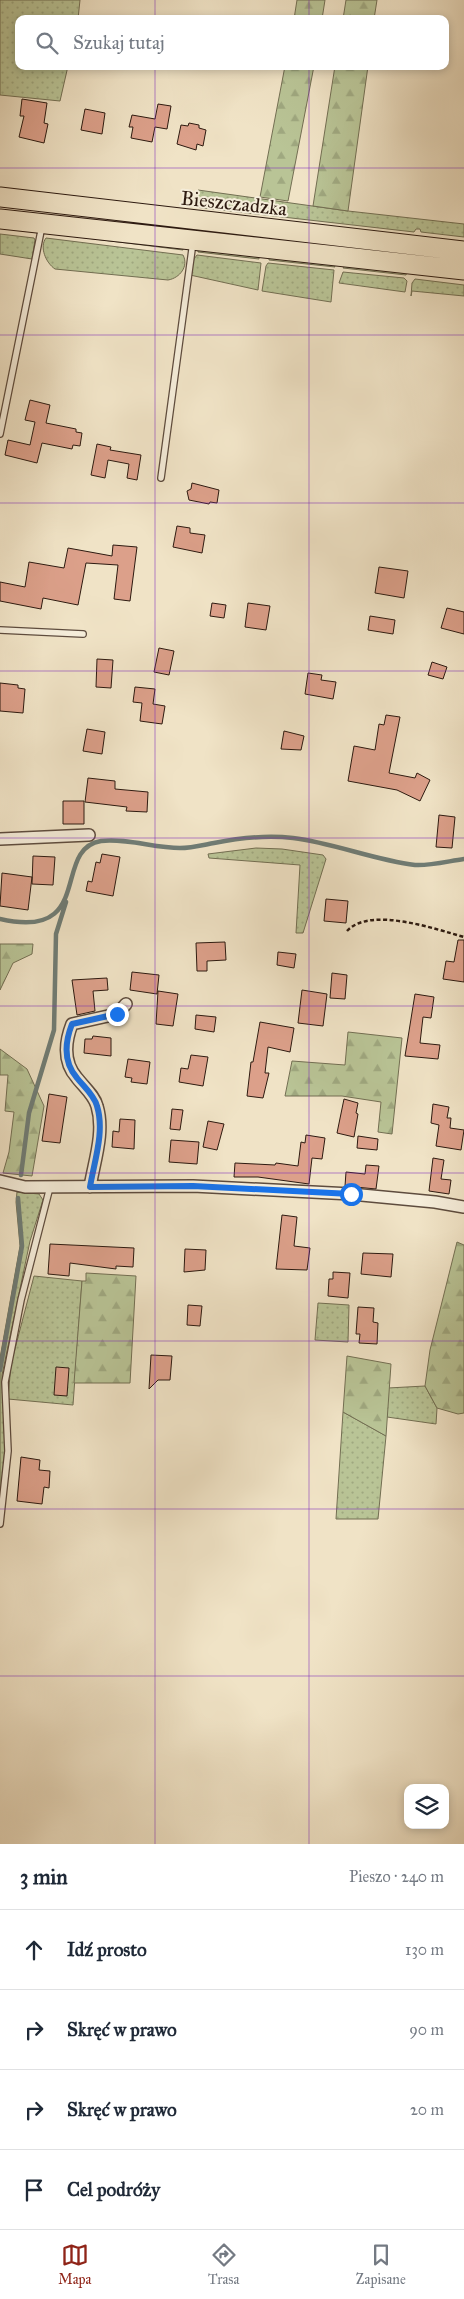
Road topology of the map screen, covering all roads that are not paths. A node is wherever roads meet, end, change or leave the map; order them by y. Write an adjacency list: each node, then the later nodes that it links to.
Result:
1 (0, 198): 5 (main road, Bieszczadzka)
2 (0, 219): 3 (main road, Bieszczadzka)
3 (42, 224): 4 (main road, Bieszczadzka); 7 (lane)
4 (194, 240): 6 (main road, Bieszczadzka); 8 (lane)
5 (464, 251)
6 (464, 270)
7 (0, 434)
8 (161, 478)
9 (0, 630): 10 (lane)
10 (83, 634)
11 (89, 835): 12 (street)
12 (0, 839)
13 (126, 1004): 16 (street)
14 (0, 1181): 15 (street)
15 (50, 1187): 16 (street); 18 (lane)
16 (90, 1187): 17 (street)
17 (464, 1207)
18 (0, 1524)

